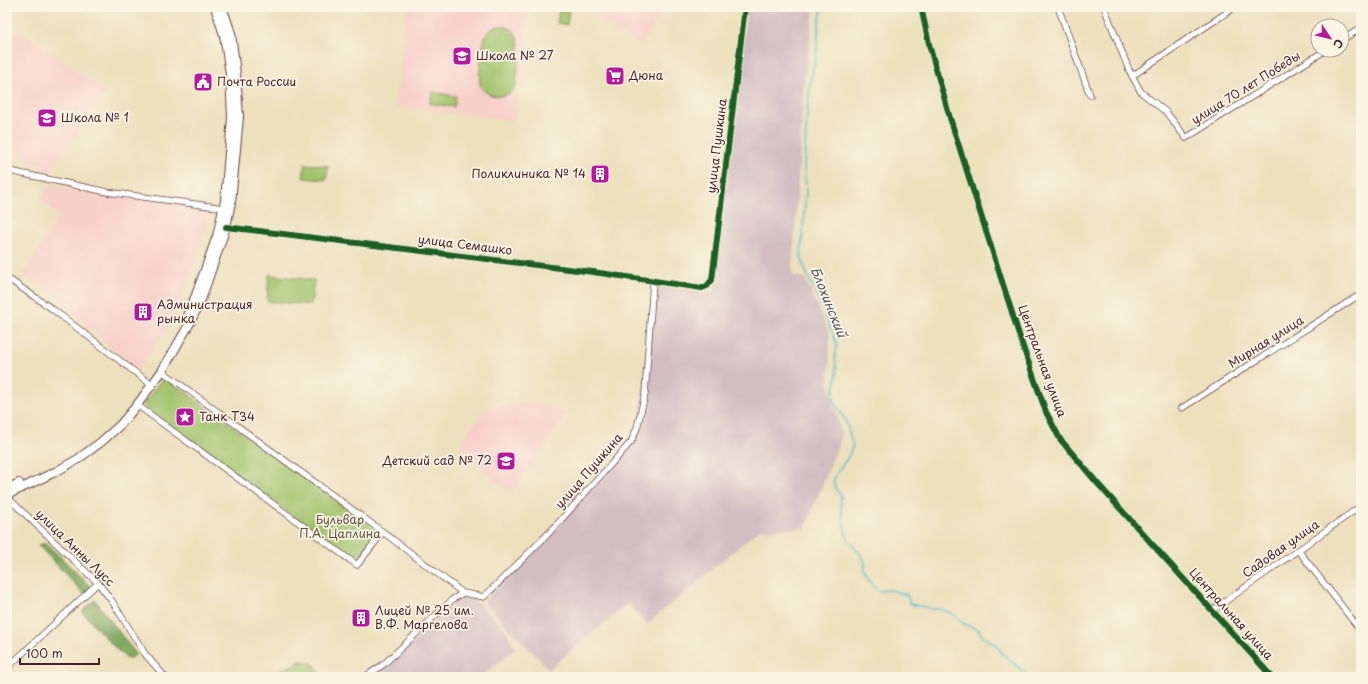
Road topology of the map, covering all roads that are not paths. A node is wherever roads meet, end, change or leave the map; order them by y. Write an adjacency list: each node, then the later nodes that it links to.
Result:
1 (215, 7): 13 (main road)
2 (222, 7): 13 (main road)
3 (745, 7): 19 (street, улица Пушкина)
4 (921, 7): 32 (street, Центральная улица)
5 (1058, 7): 12 (street)
6 (1104, 7): 11 (street, улица 70 лет Победы)
7 (1235, 7): 11 (street)
8 (1361, 28): 9 (street)
9 (1350, 35)
10 (1313, 58): 11 (street, улица 70 лет Победы)
11 (1132, 76)
12 (1090, 95)
13 (235, 117): 15 (main road); 16 (main road)
14 (7, 168): 15 (street)
15 (224, 208): 16 (main road)
16 (223, 227): 18 (street, улица Семашко); 21 (main road)
17 (7, 278): 22 (street)
18 (653, 281): 19 (street, улица Семашко); 31 (street, улица Пушкина)
19 (707, 286)
20 (1361, 294): 24 (street, Мирная улица)
21 (160, 370): 22 (main road); 23 (main road); 28 (street)
22 (148, 382): 23 (main road)
23 (135, 404): 25 (main road); 26 (main road); 28 (street)
24 (1182, 408)
25 (7, 489)
26 (7, 496): 30 (street, улица Анны Лусс)
27 (1361, 506): 29 (street, Садовая улица)
28 (383, 532): 31 (street)
29 (1298, 550): 32 (street, Садовая улица); 33 (street)
30 (98, 583): 34 (street); 35 (street, улица Анны Лусс)
31 (463, 593): 36 (street)
32 (1213, 610): 37 (street, Центральная улица)
33 (1361, 631)
34 (7, 668)
35 (165, 677)
36 (365, 677)
37 (1272, 677)

